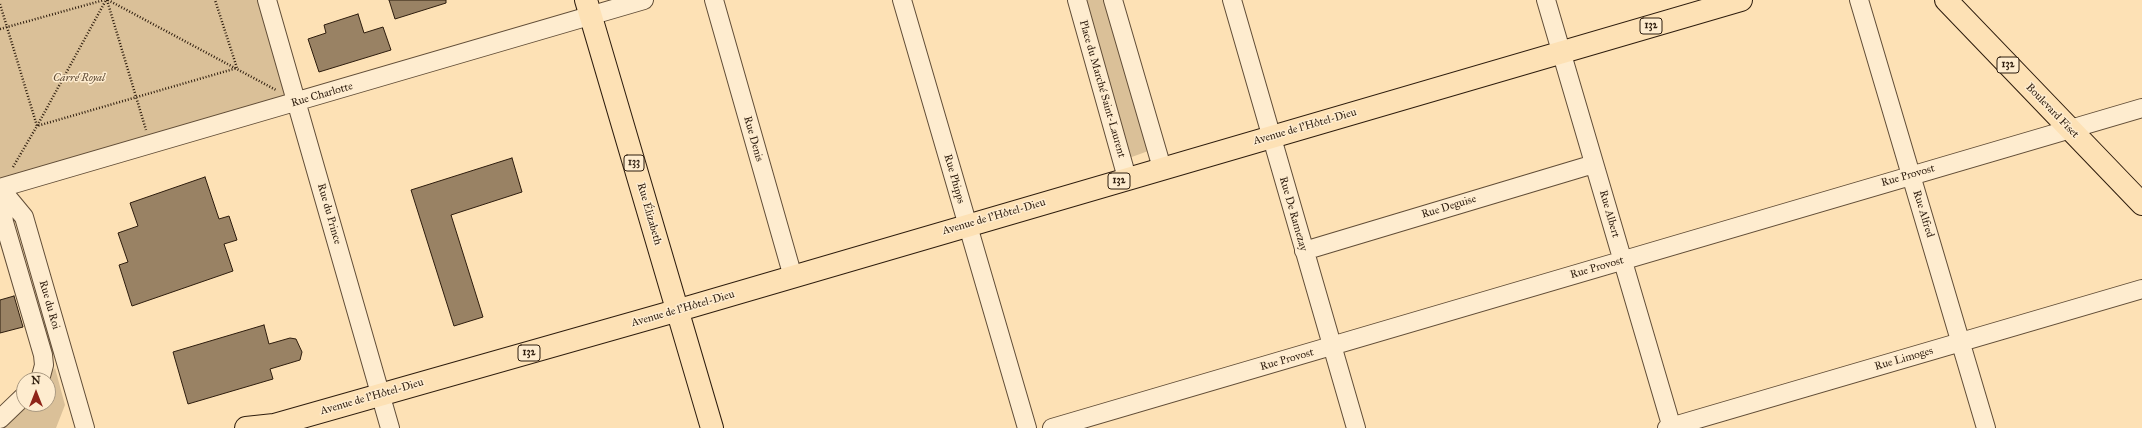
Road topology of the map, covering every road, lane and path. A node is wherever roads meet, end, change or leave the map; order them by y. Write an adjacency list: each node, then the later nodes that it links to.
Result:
1 (106, 0): 16 (path); 19 (path); 20 (path); 23 (path)
2 (215, 0): 19 (path)
3 (267, 0): 21 (street, Rue du Prince)
4 (644, 0): 15 (street, Rue Charlotte)
5 (714, 0): 37 (street, Rue Denis)
6 (902, 0): 34 (street, Rue Phipps)
7 (1077, 0): 31 (street, Place du Marché Saint-Laurent)
8 (1112, 0): 28 (street)
9 (1232, 0): 25 (street, Rue De Ramezay)
10 (1546, 0): 18 (street, Rue Albert)
11 (1741, 0): 18 (main road, Avenue de l'Hôtel-Dieu / 132)
12 (1859, 0): 30 (street, Rue Alfred)
13 (1946, 0): 24 (main road, Boulevard Fiset / 132)
14 (0, 4): 16 (path)
15 (589, 8): 21 (street, Rue Charlotte); 39 (main road, Rue Élizabeth / 133)
16 (7, 27): 17 (path); 23 (path)
17 (0, 29)
18 (1561, 52): 25 (main road, Avenue de l'Hôtel-Dieu / 132); 27 (street, Rue Albert)
19 (237, 68): 20 (path); 21 (path)
20 (136, 97): 23 (path); 26 (path)
21 (297, 102): 26 (street, Rue Charlotte); 43 (street, Rue du Prince)
22 (2142, 108): 24 (street, Rue Provost)
23 (37, 126): 29 (path)
24 (2070, 129): 30 (street, Rue Provost); 33 (main road, Boulevard Fiset / 132)
25 (1271, 136): 28 (main road, Avenue de l'Hôtel-Dieu / 132); 35 (street, Rue De Ramezay)
26 (150, 145): 32 (street, Rue Charlotte)
27 (1594, 164): 35 (street, Rue Deguise); 36 (street, Rue Albert)
28 (1162, 168): 31 (main road, Avenue de l'Hôtel-Dieu / 132)
29 (10, 171)
30 (1911, 175): 36 (street, Rue Provost); 40 (street, Rue Alfred)
31 (1126, 178): 34 (main road, Avenue de l'Hôtel-Dieu / 132)
32 (0, 189): 42 (street, Rue du Roi); 48 (street, Rue du Roi)
33 (2142, 204)
34 (967, 226): 37 (main road, Avenue de l'Hôtel-Dieu / 132); 52 (street, Rue Phipps)
35 (1304, 251): 41 (street, Rue De Ramezay)
36 (1623, 261): 41 (street, Rue Provost); 55 (street, Rue Albert)
37 (793, 277): 39 (main road, Avenue de l'Hôtel-Dieu / 132)
38 (2142, 289): 40 (street, Rue Limoges)
39 (677, 311): 43 (main road, Avenue de l'Hôtel-Dieu / 132); 51 (main road, Rue Élizabeth / 133)
40 (1961, 342): 55 (street, Rue Limoges); 56 (street, Rue Alfred)
41 (1332, 347): 53 (street, Rue Provost); 54 (street, Rue De Ramezay)
42 (42, 372)
43 (380, 395): 49 (main road, Avenue de l'Hôtel-Dieu / 132); 50 (street, Rue du Prince)
44 (16, 399): 45 (street)
45 (0, 403)
46 (16, 404): 47 (street)
47 (0, 419)
48 (84, 428)
49 (247, 428)
50 (390, 428)
51 (712, 428)
52 (1026, 428)
53 (1052, 428)
54 (1356, 428)
55 (1670, 428)
56 (1986, 428)

